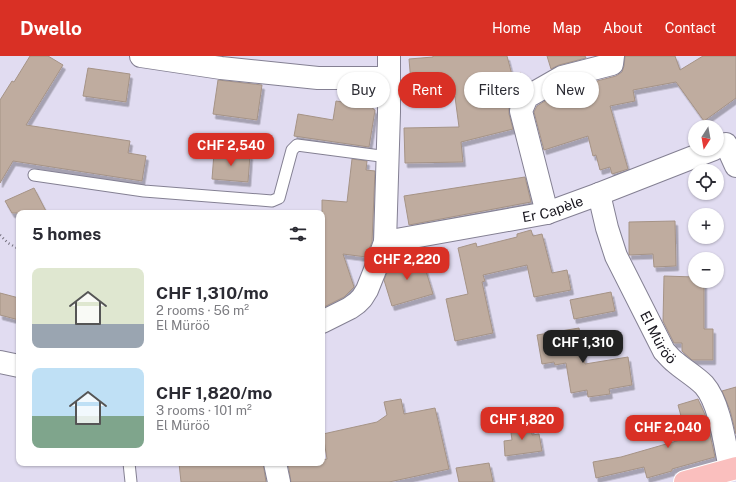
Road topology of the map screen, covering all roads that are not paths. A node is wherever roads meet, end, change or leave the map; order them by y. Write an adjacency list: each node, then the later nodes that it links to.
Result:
1 (141, 56): 5 (street)
2 (389, 56): 4 (street)
3 (612, 56): 13 (street)
4 (389, 72)
5 (337, 78)
6 (389, 108): 9 (street)
7 (724, 147): 10 (street)
8 (695, 156): 12 (street, Er Capèle)
9 (388, 158): 11 (lane); 14 (street)
10 (736, 166)
11 (34, 175)
12 (599, 194): 13 (street, Er Capèle); 20 (street, El Müröö)
13 (547, 213): 14 (street, Er Capèle)
14 (385, 242): 15 (street)
15 (325, 320)
16 (0, 362): 17 (street)
17 (16, 365)
18 (129, 466): 21 (lane)
19 (276, 466): 22 (street)
20 (733, 468): 23 (main road)
21 (131, 482)
22 (279, 482)
23 (685, 482)

